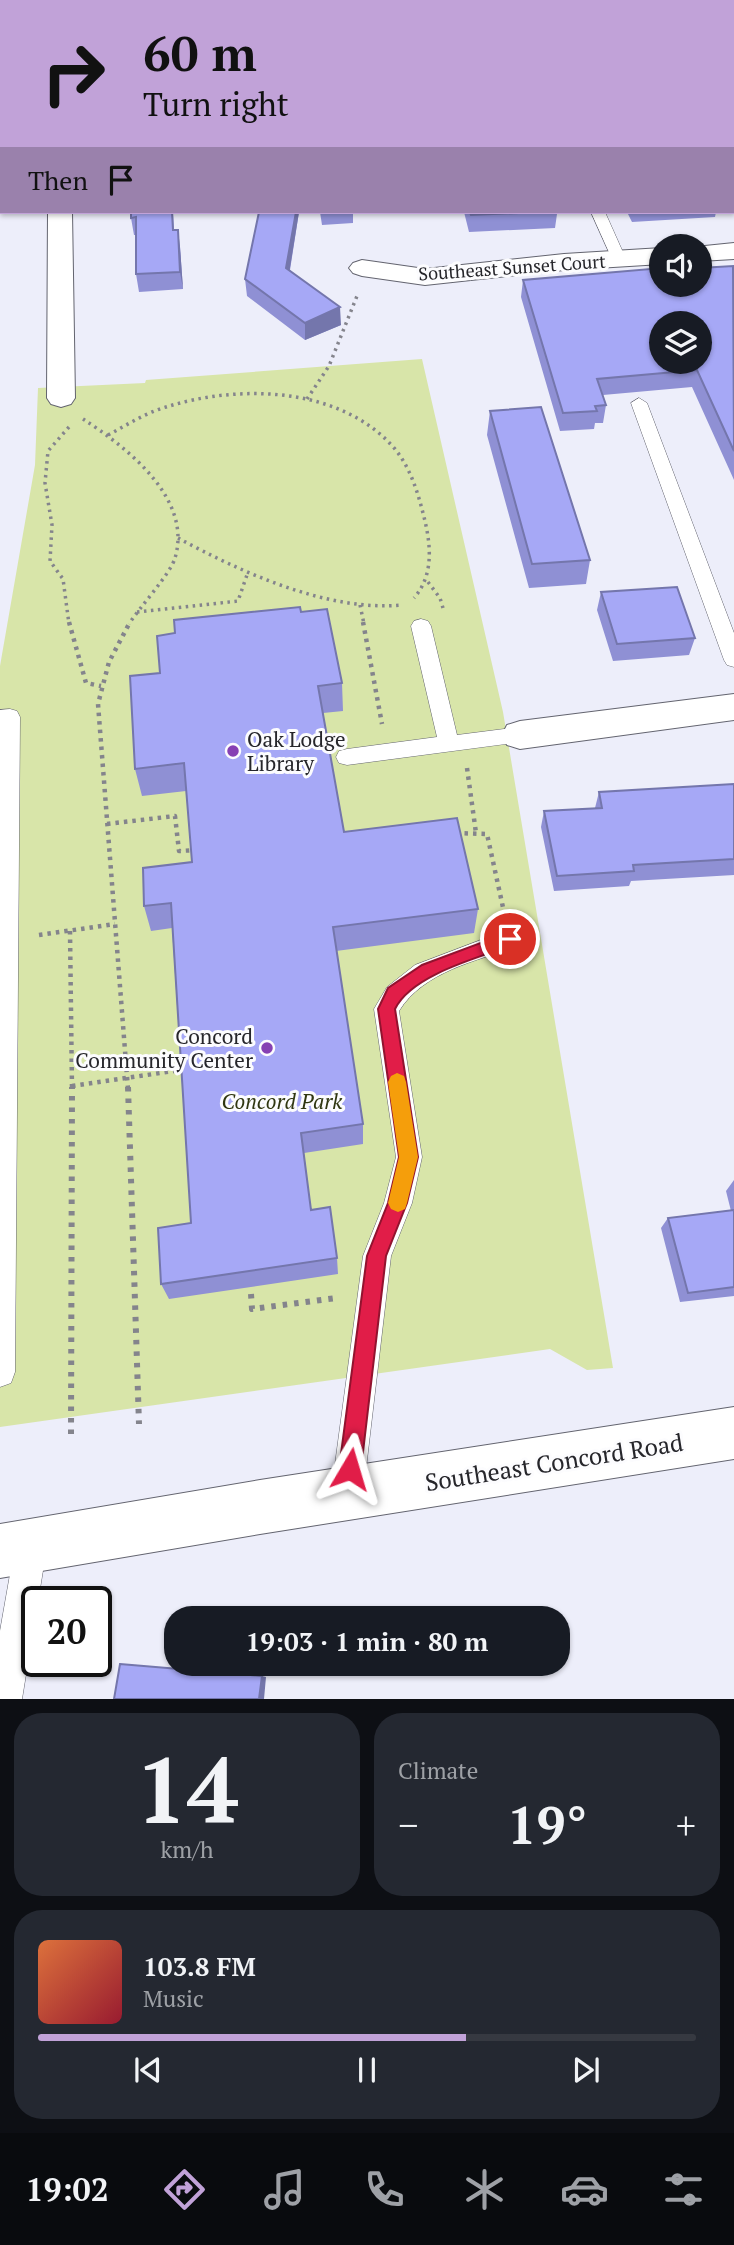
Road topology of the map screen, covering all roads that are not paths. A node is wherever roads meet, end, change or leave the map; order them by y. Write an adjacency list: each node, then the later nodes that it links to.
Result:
1 (61, 214): 8 (street)
2 (599, 214): 6 (lane)
3 (734, 251): 4 (street)
4 (712, 252)
5 (649, 257): 6 (street, Southeast Sunset Court)
6 (618, 259): 7 (street, Southeast Sunset Court)
7 (362, 268)
8 (61, 398)
9 (639, 403): 11 (lane)
10 (421, 626): 15 (lane)
11 (734, 660)
12 (734, 707): 14 (street)
13 (0, 718): 17 (lane)
14 (520, 735): 15 (lane)
15 (449, 744): 16 (lane)
16 (347, 757)
17 (5, 797): 18 (lane)
18 (4, 891): 20 (lane)
19 (510, 939): 25 (lane)
20 (3, 995): 21 (lane)
21 (2, 1120): 22 (lane)
22 (1, 1243): 23 (lane)
23 (0, 1372)
24 (734, 1433): 25 (street, Southeast Concord Road)
25 (347, 1494): 26 (street, Southeast Concord Road)
26 (16, 1548): 27 (lane)
27 (5, 1699)

